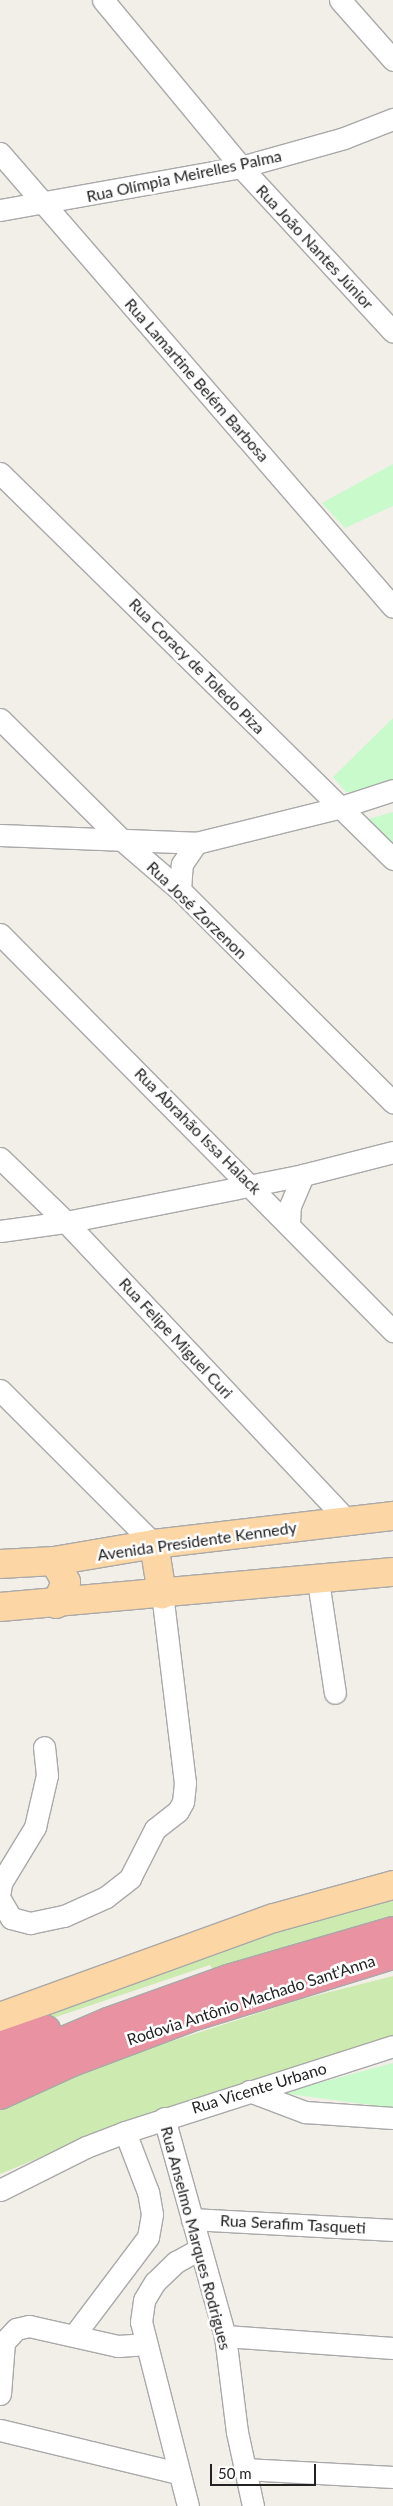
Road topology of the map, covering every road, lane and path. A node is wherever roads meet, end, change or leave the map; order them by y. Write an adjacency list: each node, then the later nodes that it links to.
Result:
1 (103, 0): 6 (street, Rua João Nantes Júnior)
2 (340, 0): 3 (street)
3 (393, 60)
4 (393, 120): 6 (street, Rua Olímpia Meirelles Palma)
5 (0, 153): 7 (street, Rua Lamartine Belém Barbosa)
6 (241, 167): 7 (street, Rua Olímpia Meirelles Palma); 9 (street, Rua João Nantes Júnior)
7 (45, 204): 8 (street, Rua Olímpia Meirelles Palma); 11 (street, Rua Lamartine Belém Barbosa)
8 (0, 210)
9 (393, 332)
10 (0, 473): 14 (street, Rua Coracy de Toledo Piza)
11 (393, 607)
12 (0, 719): 16 (street, Rua José Zorzenon)
13 (393, 790): 14 (street)
14 (341, 807): 17 (street); 18 (street, Rua Coracy de Toledo Piza)
15 (0, 835): 16 (street)
16 (122, 840): 17 (street); 19 (street, Rua José Zorzenon)
17 (196, 843): 19 (street)
18 (393, 859)
19 (180, 890): 21 (street, Rua José Zorzenon)
20 (0, 934): 25 (street, Rua Abrahão Issa Halack)
21 (393, 1102)
22 (393, 1152): 24 (street)
23 (0, 1158): 26 (street, Rua Felipe Miguel Curi)
24 (303, 1175): 25 (street); 27 (street)
25 (252, 1185): 26 (street); 27 (street, Rua Abrahão Issa Halack)
26 (66, 1222): 28 (street); 32 (street, Rua Felipe Miguel Curi)
27 (288, 1223): 29 (street, Rua Abrahão Issa Halack)
28 (0, 1231)
29 (393, 1331)
30 (0, 1390): 33 (street)
31 (393, 1516): 32 (main road, Avenida Presidente Kennedy)
32 (348, 1521): 33 (main road, Avenida Presidente Kennedy)
33 (154, 1544): 34 (main road, Avenida Presidente Kennedy); 38 (main road)
34 (54, 1560): 35 (main road, Avenida Presidente Kennedy); 39 (main road)
35 (0, 1564)
36 (393, 1572): 37 (main road)
37 (318, 1581): 38 (main road); 41 (street)
38 (162, 1594): 39 (main road); 45 (street)
39 (56, 1604): 40 (main road)
40 (0, 1607)
41 (335, 1693)
42 (44, 1747): 44 (street)
43 (393, 1885): 51 (main road)
44 (0, 1891)
45 (0, 1900)
46 (393, 1930): 49 (highway, Rodovia Antônio Machado Sant'Anna)
47 (393, 1954): 50 (highway, Rodovia Antônio Machado Sant'Anna)
48 (393, 1969): 50 (highway)
49 (228, 1979): 52 (highway); 54 (highway, Rodovia Antônio Machado Sant'Anna)
50 (248, 1998): 56 (highway, Rodovia Antônio Machado Sant'Anna)
51 (0, 2017)
52 (0, 2046)
53 (393, 2046): 55 (street, Rua Vicente Urbano)
54 (0, 2068)
55 (249, 2091): 57 (street, Rua Vicente Urbano); 58 (street)
56 (0, 2095)
57 (164, 2118): 59 (street, Rua Vicente Urbano); 61 (street, Rua Anselmo Marques Rodrigues)
58 (393, 2118)
59 (125, 2132): 60 (street, Rua Vicente Urbano); 64 (street)
60 (0, 2190)
61 (192, 2219): 62 (street, Rua Serafim Tasqueti); 63 (street, Rua Anselmo Marques Rodrigues)
62 (393, 2230)
63 (199, 2249): 65 (street, Rua Anselmo Marques Rodrigues); 66 (street)
64 (75, 2334): 66 (street); 68 (street)
65 (225, 2336): 67 (street); 70 (street, Rua Anselmo Marques Rodrigues)
66 (144, 2344): 71 (street)
67 (393, 2348)
68 (0, 2394)
69 (0, 2430): 71 (street)
70 (244, 2469): 72 (street); 74 (street, Rua Anselmo Marques Rodrigues)
71 (178, 2473): 73 (street)
72 (393, 2477)
73 (188, 2506)
74 (253, 2506)

